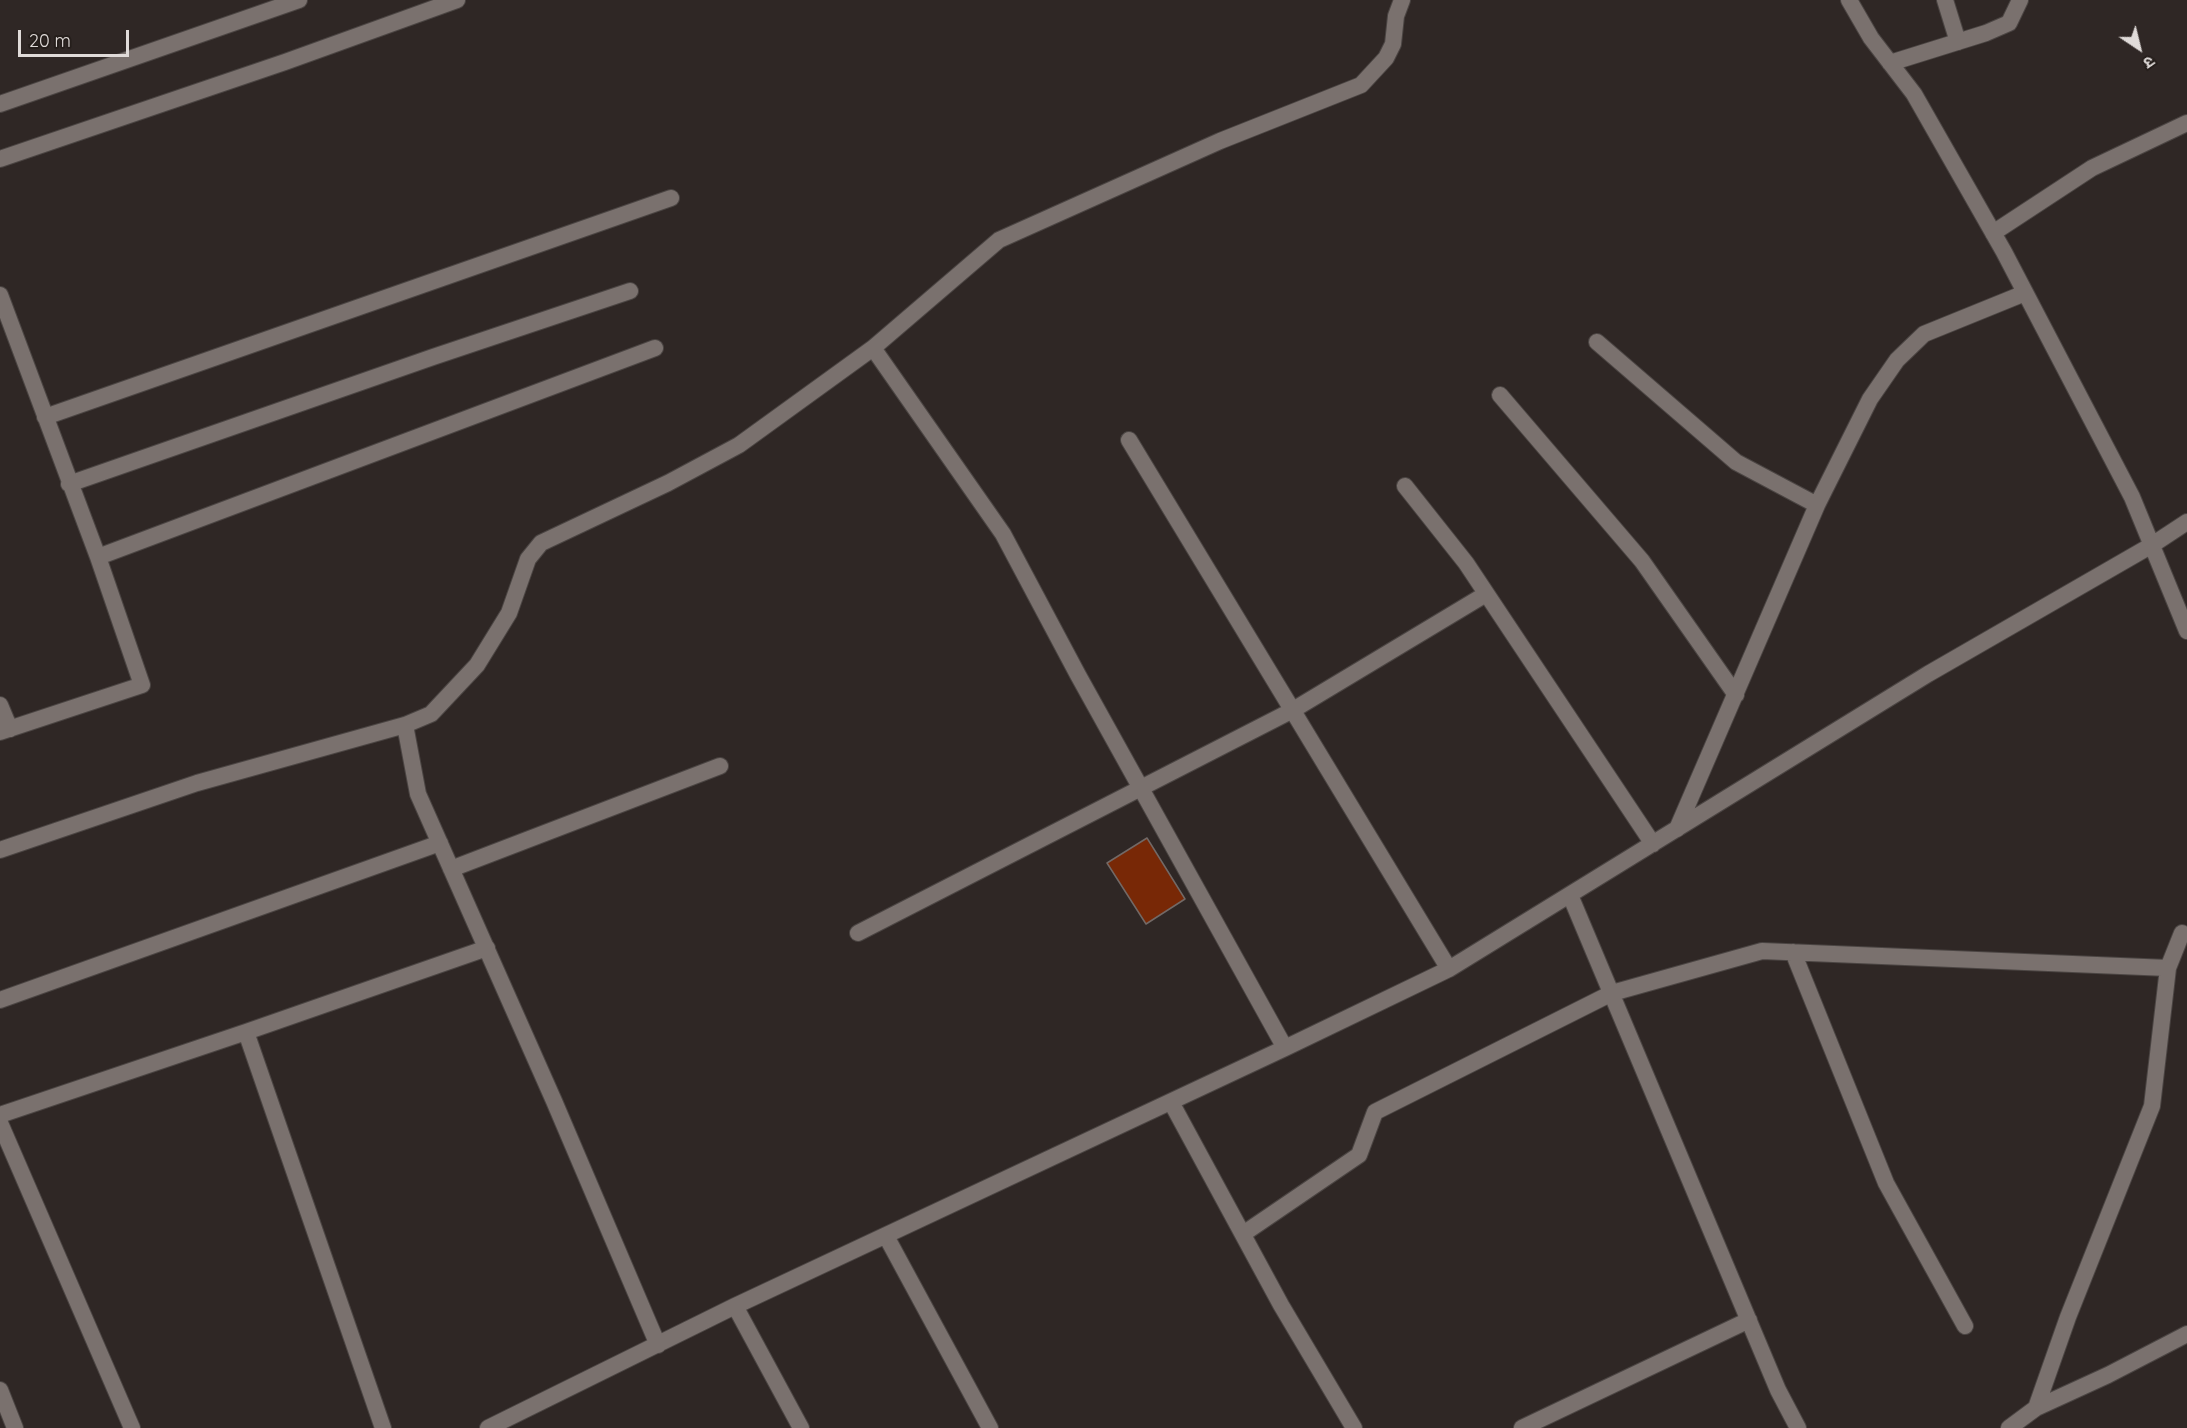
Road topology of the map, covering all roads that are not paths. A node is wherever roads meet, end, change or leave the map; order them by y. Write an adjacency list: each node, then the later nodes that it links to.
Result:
1 (299, 0): 7 (street)
2 (457, 0): 12 (street)
3 (1402, 0): 20 (street)
4 (1849, 0): 9 (street)
5 (1945, 0): 8 (street)
6 (2020, 0): 8 (street)
7 (271, 5): 10 (street)
8 (1958, 42): 9 (street)
9 (1890, 63): 14 (street)
10 (0, 104)
11 (2187, 123): 14 (street)
12 (0, 159)
13 (671, 198): 22 (street)
14 (1993, 233): 16 (street)
15 (630, 291): 24 (street)
16 (2025, 293): 26 (street); 28 (street)
17 (0, 295): 22 (street)
18 (1598, 342): 26 (street)
19 (655, 348): 29 (street)
20 (873, 348): 35 (street); 38 (street)
21 (1500, 395): 32 (street)
22 (45, 417): 24 (street)
23 (1129, 440): 34 (street)
24 (69, 484): 29 (street)
25 (1405, 486): 30 (street)
26 (1817, 505): 32 (street)
27 (2187, 522): 28 (street)
28 (2152, 544): 31 (street); 39 (street)
29 (98, 557): 36 (street)
30 (1486, 594): 34 (street); 41 (street)
31 (2187, 631)
32 (1736, 694): 39 (street)
33 (0, 705): 36 (street)
34 (1293, 710): 38 (street); 50 (street)
35 (405, 725): 40 (street); 42 (street)
36 (5, 730)
37 (720, 766): 43 (street)
38 (1141, 789): 45 (street); 54 (street)
39 (1677, 829): 41 (street)
40 (440, 843): 43 (street); 52 (street)
41 (1653, 844): 44 (street)
42 (0, 850)
43 (451, 869): 47 (street)
44 (1570, 895): 50 (street); 51 (street)
45 (858, 933)
46 (2182, 933): 49 (street)
47 (486, 948): 53 (street); 64 (street)
48 (1793, 952): 49 (street); 51 (street); 62 (street)
49 (2168, 968): 66 (street)
50 (1449, 969): 54 (street)
51 (1612, 993): 58 (street); 61 (street)
52 (0, 1000)
53 (246, 1032): 56 (street); 70 (street)
54 (1285, 1048): 55 (street)
55 (1171, 1102): 58 (street); 59 (street)
56 (0, 1115)
57 (0, 1123): 69 (street)
58 (1243, 1234): 74 (street)
59 (886, 1236): 60 (street); 73 (street)
60 (735, 1306): 64 (street); 72 (street)
61 (1749, 1320): 75 (street); 76 (street)
62 (1965, 1326)
63 (2187, 1334): 66 (street)
64 (658, 1345): 67 (street)
65 (0, 1390): 68 (street)
66 (2036, 1407): 77 (street)
67 (517, 1422): 71 (street)
68 (15, 1428)
69 (132, 1428)
70 (383, 1428)
71 (488, 1428)
72 (801, 1428)
73 (990, 1428)
74 (1354, 1428)
75 (1522, 1428)
76 (1798, 1428)
77 (2009, 1428)

